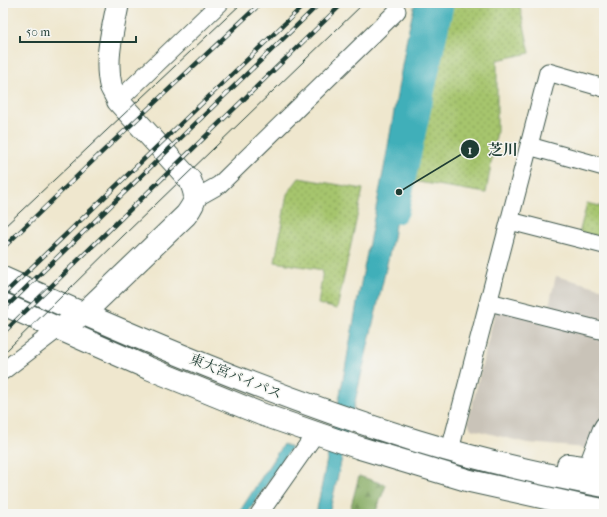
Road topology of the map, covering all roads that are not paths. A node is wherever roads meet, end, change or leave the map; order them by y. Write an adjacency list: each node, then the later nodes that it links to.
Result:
1 (118, 3): 5 (main road)
2 (220, 3): 5 (street)
3 (397, 11): 8 (street)
4 (604, 88): 6 (street)
5 (118, 101): 8 (main road)
6 (529, 146): 7 (street); 9 (street)
7 (604, 167)
8 (196, 198): 14 (main road)
9 (510, 220): 10 (street); 12 (street)
10 (604, 245)
11 (3, 278): 14 (main road, 東大宮バイパス)
12 (489, 302): 16 (street); 20 (street)
13 (3, 304): 15 (main road, 東大宮バイパス)
14 (83, 314): 15 (main road); 20 (main road, 東大宮バイパス)
15 (58, 329): 17 (street); 19 (main road, 東大宮バイパス)
16 (604, 331)
17 (3, 371)
18 (604, 425): 22 (street)
19 (316, 433): 23 (main road, 東大宮バイパス); 26 (street)
20 (450, 450): 21 (main road, 東大宮バイパス)
21 (476, 457): 22 (main road, 東大宮バイパス); 24 (main road, 東大宮バイパス)
22 (595, 469)
23 (470, 481): 25 (main road, 東大宮バイパス); 27 (main road, 東大宮バイパス)
24 (604, 486)
25 (604, 510)
26 (259, 514)
27 (561, 514)

